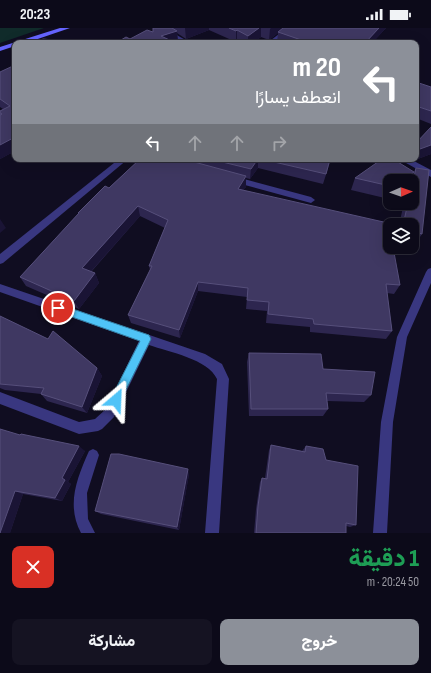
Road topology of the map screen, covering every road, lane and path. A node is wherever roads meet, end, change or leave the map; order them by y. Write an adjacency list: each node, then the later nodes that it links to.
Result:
1 (67, 28): 4 (main road)
2 (158, 28): 5 (street)
3 (291, 28): 6 (street)
4 (29, 40)
5 (182, 40)
6 (274, 40)
7 (12, 45): 8 (main road)
8 (0, 49)
9 (120, 162): 14 (street)
10 (409, 162): 11 (street)
11 (431, 174)
12 (221, 176): 13 (street)
13 (311, 200)
14 (0, 260)
15 (431, 272): 22 (street)
16 (0, 288): 17 (street)
17 (146, 339): 18 (street); 21 (street)
18 (0, 398)
19 (92, 455): 20 (street)
20 (88, 533)
21 (212, 533)
22 (380, 533)

